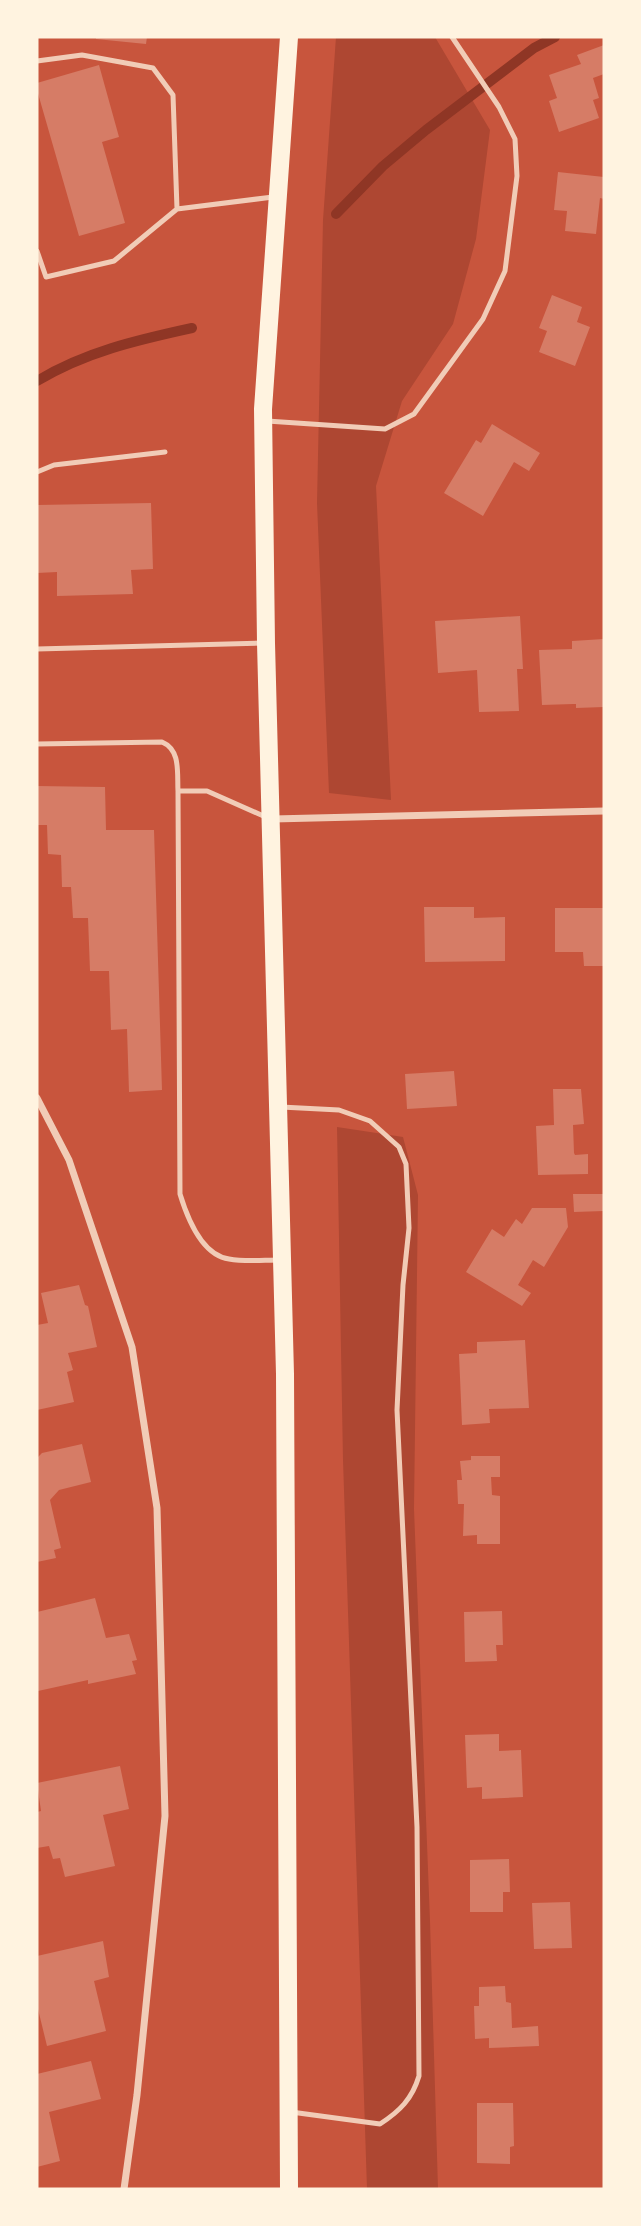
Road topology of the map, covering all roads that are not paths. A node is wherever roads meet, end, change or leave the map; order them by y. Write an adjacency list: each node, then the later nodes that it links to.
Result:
1 (289, 37): 4 (main road)
2 (452, 37): 7 (lane)
3 (37, 61): 5 (lane)
4 (276, 197): 5 (lane); 7 (main road)
5 (177, 209): 6 (lane)
6 (37, 251)
7 (263, 420): 10 (main road)
8 (165, 452): 9 (lane)
9 (37, 472)
10 (266, 643): 11 (lane); 15 (main road)
11 (37, 649)
12 (37, 744): 13 (lane)
13 (178, 791): 15 (lane); 18 (lane)
14 (604, 811): 15 (street)
15 (271, 820): 17 (main road)
16 (37, 1098): 20 (street)
17 (278, 1107): 18 (main road); 19 (lane)
18 (281, 1260): 19 (main road)
19 (289, 2112): 21 (main road)
20 (124, 2189)
21 (289, 2189)

